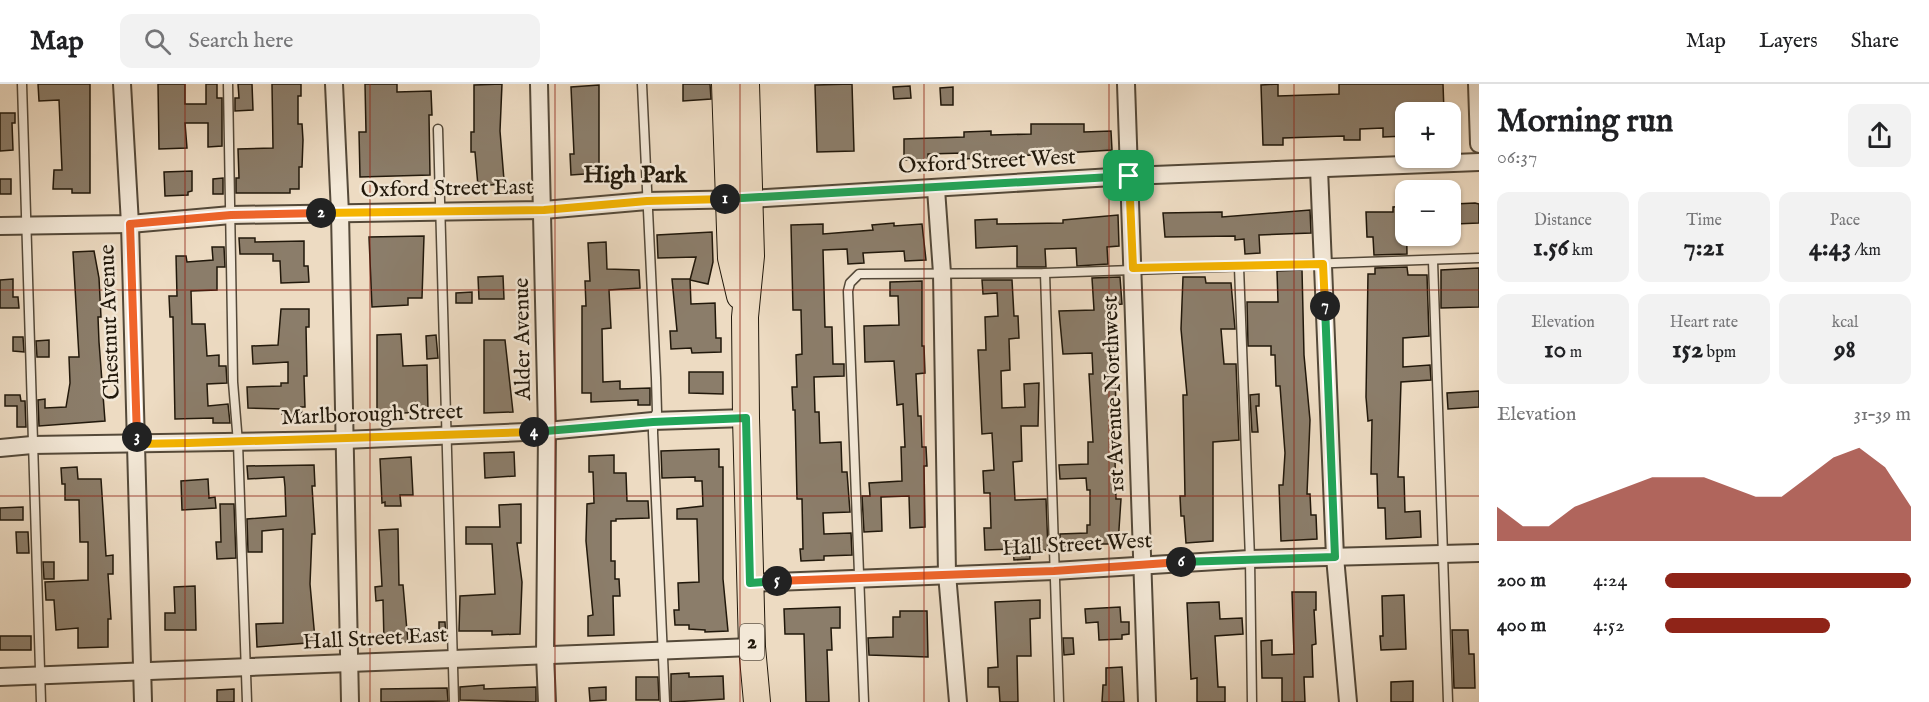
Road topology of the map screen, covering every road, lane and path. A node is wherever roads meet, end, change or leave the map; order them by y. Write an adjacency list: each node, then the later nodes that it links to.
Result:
1 (22, 84): 23 (lane)
2 (122, 84): 24 (street, Chestnut Avenue)
3 (228, 84): 22 (lane)
4 (334, 84): 21 (street)
5 (539, 84): 20 (street, Alder Avenue)
6 (642, 84): 18 (lane)
7 (725, 84): 17 (main road, 2)
8 (746, 84): 17 (main road, 2)
9 (1126, 84): 15 (street, 1st Avenue Northwest)
10 (1477, 84): 12 (street)
11 (438, 129): 19 (lane)
12 (1479, 144)
13 (1479, 162): 14 (street, Oxford Street West)
14 (1319, 169): 15 (street, Oxford Street West); 28 (street)
15 (1129, 176): 16 (street, Oxford Street West); 30 (street, 1st Avenue Northwest)
16 (936, 189): 17 (street, Oxford Street West); 31 (street)
17 (739, 199): 18 (street, Oxford Street East); 33 (main road, 2)
18 (647, 201): 20 (street, Oxford Street East); 34 (lane)
19 (441, 210): 20 (street, Oxford Street East); 21 (street, Oxford Street East); 36 (lane)
20 (544, 210): 35 (street, Alder Avenue)
21 (340, 213): 22 (street, Oxford Street East); 37 (street)
22 (231, 215): 24 (street, Oxford Street East); 38 (lane)
23 (24, 224): 24 (street, Oxford Street East); 25 (street, Oxford Street East); 40 (lane)
24 (130, 224): 39 (street, Chestnut Avenue)
25 (0, 226)
26 (1479, 258): 27 (lane)
27 (1433, 261): 28 (lane); 43 (lane)
28 (1323, 264): 29 (lane); 44 (street)
29 (1239, 267): 30 (lane); 45 (lane)
30 (1133, 268): 32 (lane); 46 (street, 1st Avenue Northwest)
31 (942, 273): 32 (lane); 48 (street); 49 (lane)
32 (1045, 273): 47 (lane)
33 (746, 418): 34 (street, Marlborough Street); 50 (main road, 2)
34 (653, 422): 35 (street, Marlborough Street); 52 (lane)
35 (548, 431): 36 (street, Marlborough Street); 53 (street, Alder Avenue)
36 (447, 435): 37 (street, Marlborough Street); 54 (lane)
37 (344, 440): 38 (street, Marlborough Street); 55 (street)
38 (238, 443): 39 (street, Marlborough Street); 56 (lane)
39 (137, 444): 40 (street, Marlborough Street); 57 (street, Chestnut Avenue)
40 (32, 445): 41 (street, Marlborough Street); 58 (lane)
41 (0, 448)
42 (1479, 553): 43 (street, Hall Street West)
43 (1442, 554): 44 (street, Hall Street West); 74 (lane)
44 (1335, 557): 45 (street, Hall Street West); 73 (street)
45 (1250, 559): 46 (street, Hall Street West); 72 (lane)
46 (1143, 564): 47 (street, Hall Street West); 71 (street, 1st Avenue Northwest)
47 (1054, 571): 48 (street, Hall Street West); 70 (lane)
48 (946, 574): 49 (street, Hall Street West); 69 (street)
49 (859, 578): 50 (street, Hall Street West); 68 (lane)
50 (750, 583): 51 (main road, 2)
51 (752, 647): 52 (street, Hall Street East); 67 (main road, 2)
52 (662, 650): 53 (street, Hall Street East); 66 (lane)
53 (545, 655): 54 (street, Hall Street East); 65 (street, Alder Avenue)
54 (453, 657): 55 (street, Hall Street East); 64 (lane)
55 (349, 662): 56 (street, Hall Street East); 63 (street)
56 (246, 667): 57 (street, Hall Street East); 62 (lane)
57 (142, 672): 58 (street, Hall Street East); 61 (street, Chestnut Avenue)
58 (40, 675): 59 (street, Hall Street East); 60 (lane)
59 (0, 677)
60 (41, 702)
61 (143, 702)
62 (247, 702)
63 (350, 702)
64 (453, 702)
65 (547, 702)
66 (665, 702)
67 (757, 702)
68 (864, 702)
69 (958, 702)
70 (1059, 702)
71 (1147, 702)
72 (1252, 702)
73 (1348, 702)
74 (1448, 702)

